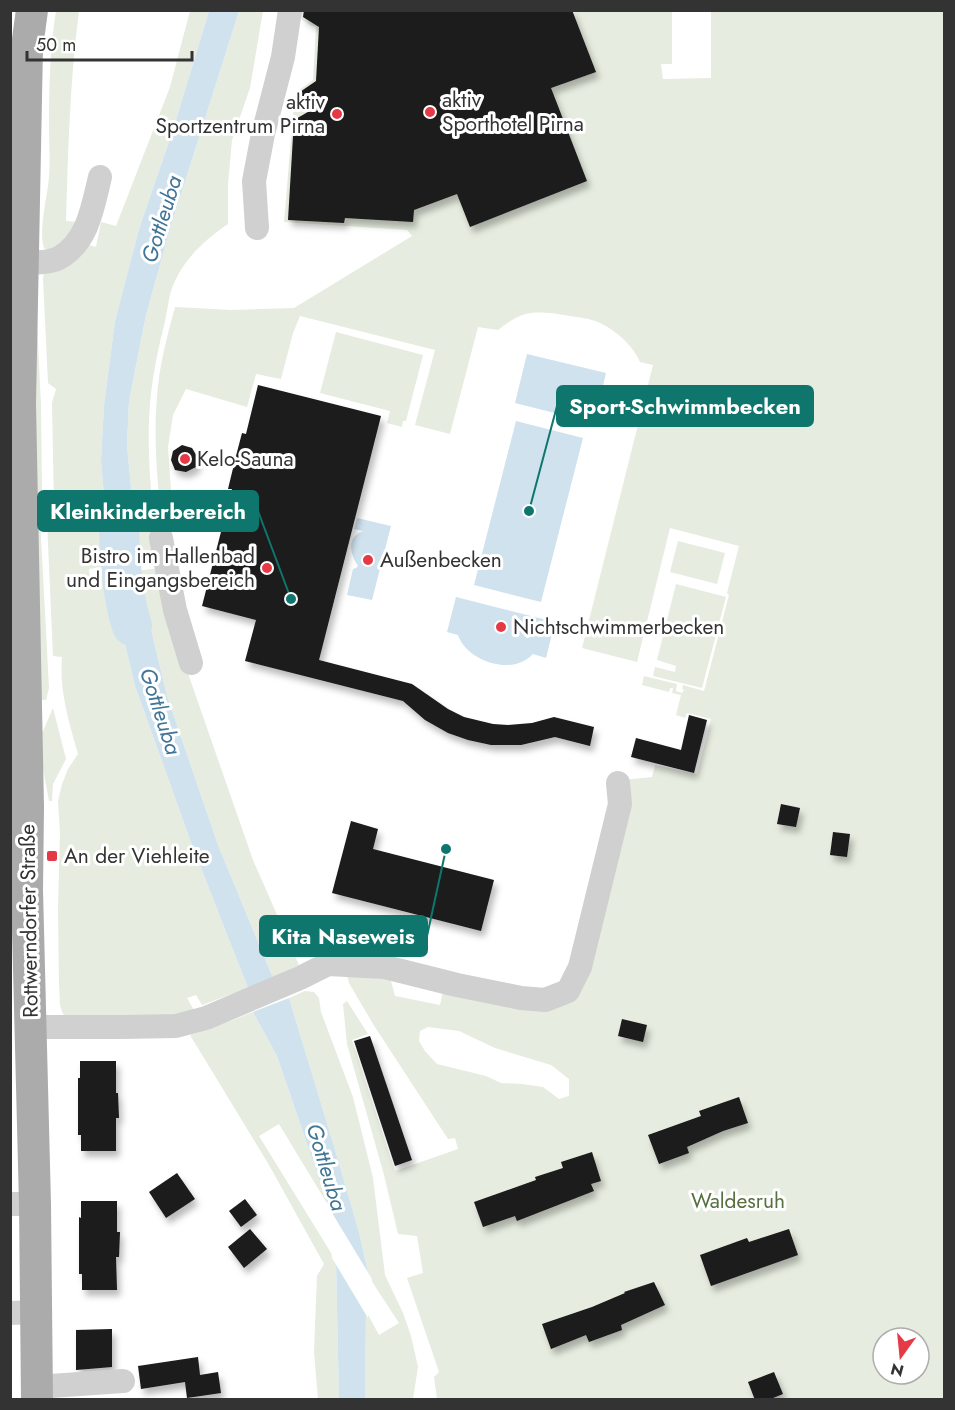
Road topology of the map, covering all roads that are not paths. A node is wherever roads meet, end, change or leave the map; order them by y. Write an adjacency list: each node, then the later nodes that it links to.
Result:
1 (32, 10): 5 (main road, Rottwerndorfer Straße)
2 (290, 10): 4 (street)
3 (100, 177): 5 (street)
4 (257, 228)
5 (22, 263): 6 (main road, Rottwerndorfer Straße)
6 (15, 404): 10 (main road, Rottwerndorfer Straße)
7 (161, 538): 8 (street)
8 (191, 663)
9 (618, 783): 11 (street)
10 (19, 890): 11 (main road, Rottwerndorfer Straße)
11 (30, 1027): 12 (main road, Rottwerndorfer Straße)
12 (23, 1204): 13 (main road, Rottwerndorfer Straße)
13 (24, 1312): 15 (main road, Rottwerndorfer Straße)
14 (123, 1381): 15 (street)
15 (36, 1393)

